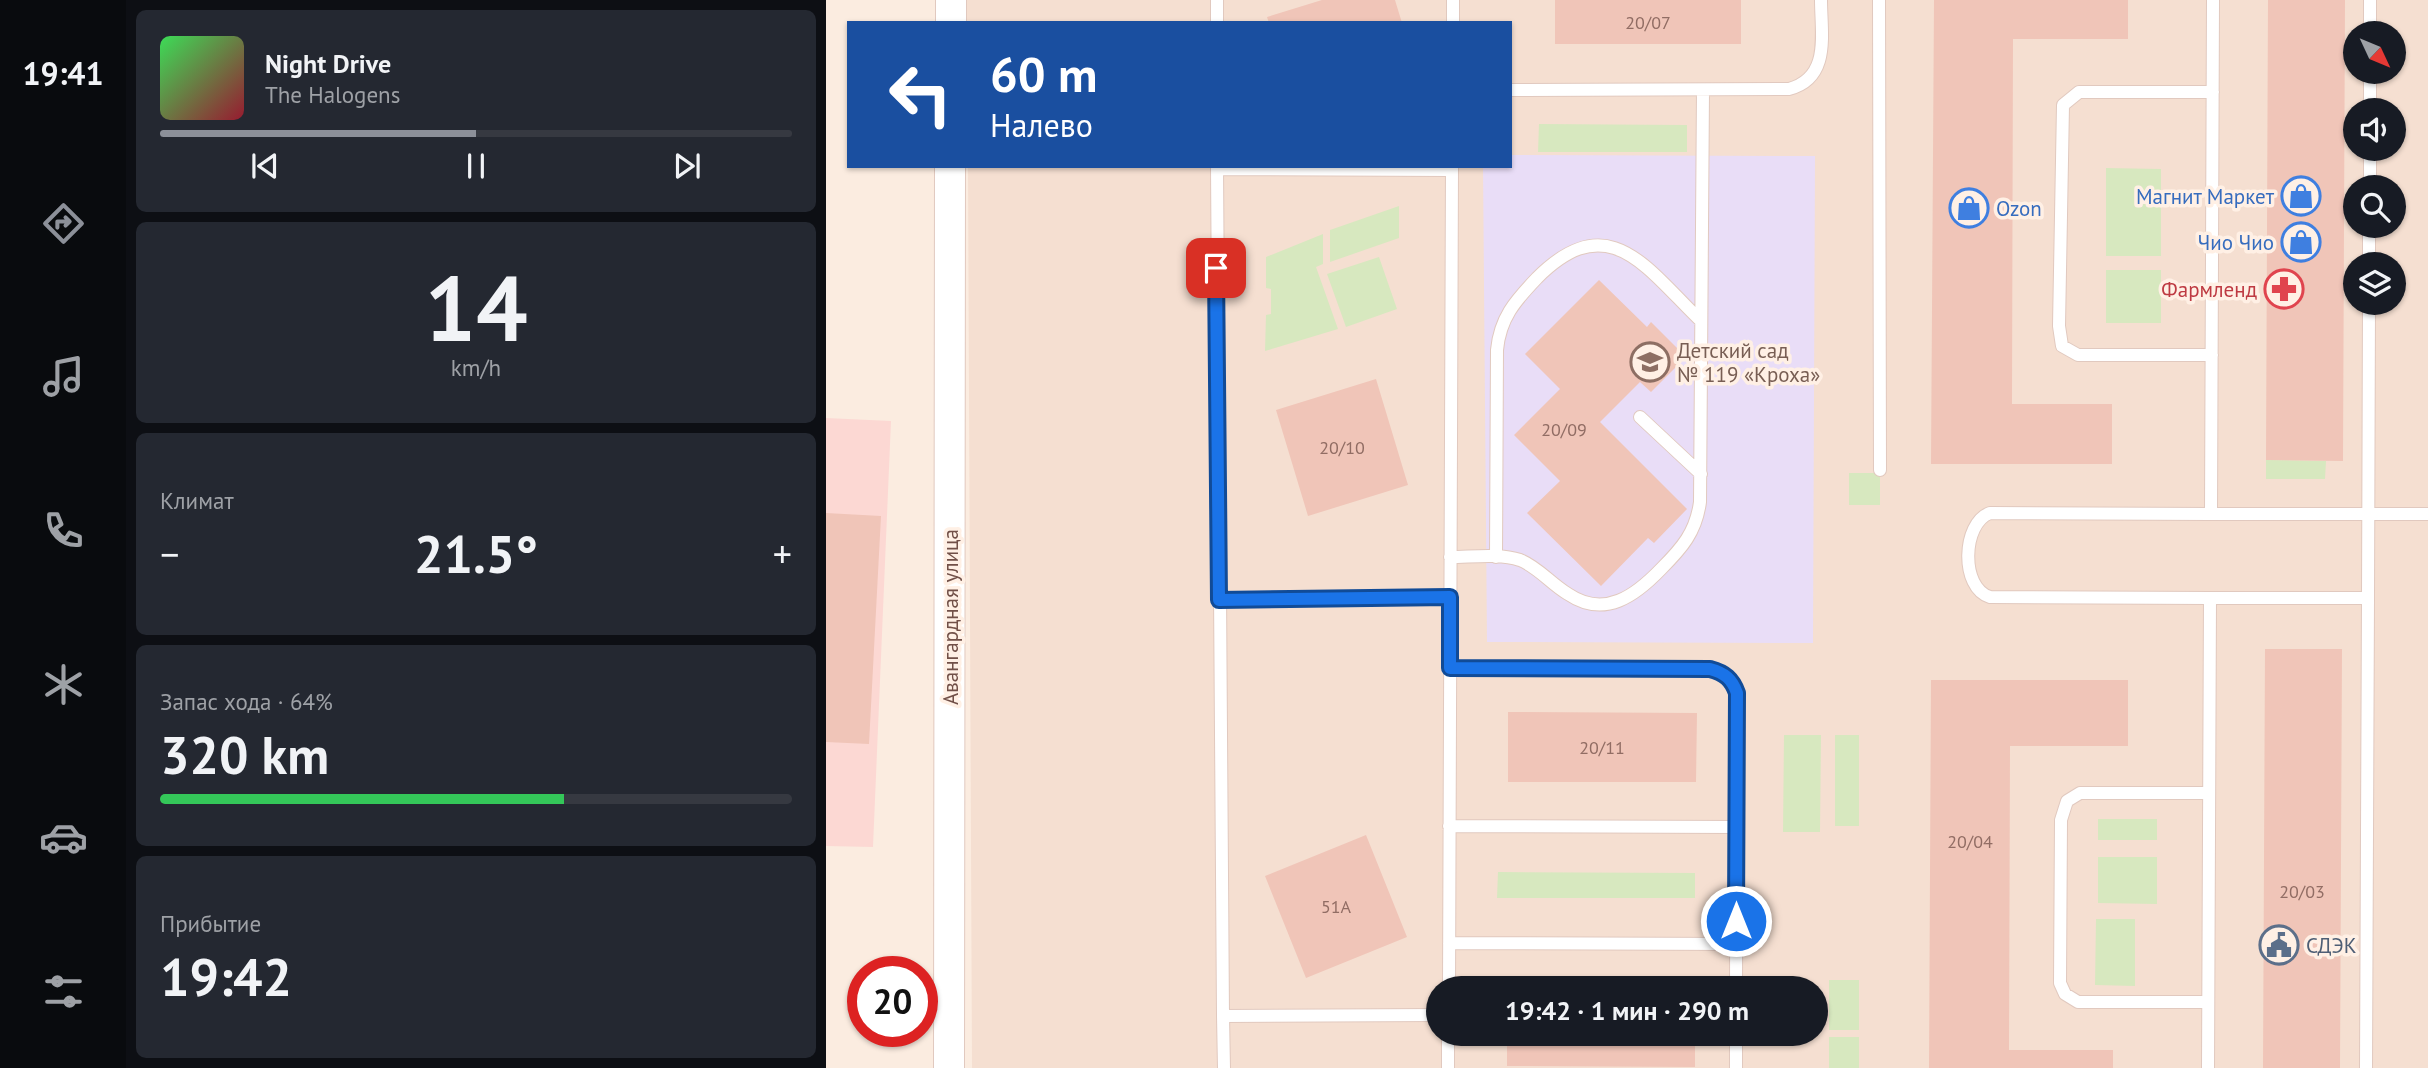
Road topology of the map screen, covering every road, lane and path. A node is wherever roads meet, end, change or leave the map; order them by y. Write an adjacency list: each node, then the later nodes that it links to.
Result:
1 (951, 0): 8 (street)
2 (1217, 0): 9 (lane)
3 (1453, 0): 10 (lane)
4 (1821, 0): 13 (lane)
5 (1879, 0): 22 (lane)
6 (2213, 0): 14 (lane)
7 (2370, 0): 11 (lane)
8 (951, 21)
9 (1217, 21)
10 (1453, 21)
11 (2370, 21)
12 (1512, 90): 13 (lane)
13 (1703, 90): 19 (lane)
14 (2213, 92): 20 (lane); 20 (lane)
15 (950, 168): 46 (street, Авангардная улица)
16 (1217, 168): 32 (lane)
17 (1452, 168): 27 (lane)
18 (2369, 315): 25 (lane)
19 (1701, 320): 23 (lane); 28 (lane)
20 (2212, 355): 24 (lane)
21 (1640, 417): 23 (lane)
22 (1880, 470)
23 (1701, 474): 28 (lane)
24 (2211, 513): 25 (lane); 30 (lane)
25 (2368, 514): 26 (lane); 31 (lane)
26 (2428, 514)
27 (1450, 557): 28 (lane); 29 (lane)
28 (1496, 557)
29 (1450, 597): 32 (lane); 33 (lane)
30 (2210, 598): 31 (lane); 34 (lane)
31 (2368, 598): 51 (lane)
32 (1219, 600): 43 (lane)
33 (1450, 668): 35 (lane); 36 (lane)
34 (2209, 793): 41 (lane); 41 (lane)
35 (1449, 826): 36 (lane); 37 (lane)
36 (1737, 827): 38 (lane)
37 (1449, 943): 38 (lane); 39 (lane)
38 (1736, 944): 40 (lane)
39 (1449, 976)
40 (1736, 976)
41 (2208, 1002): 50 (lane)
42 (1426, 1015): 43 (lane)
43 (1223, 1016): 47 (lane)
44 (1448, 1046): 48 (lane)
45 (1736, 1046): 49 (lane)
46 (949, 1068)
47 (1224, 1068)
48 (1448, 1068)
49 (1736, 1068)
50 (2208, 1068)
51 (2366, 1068)

